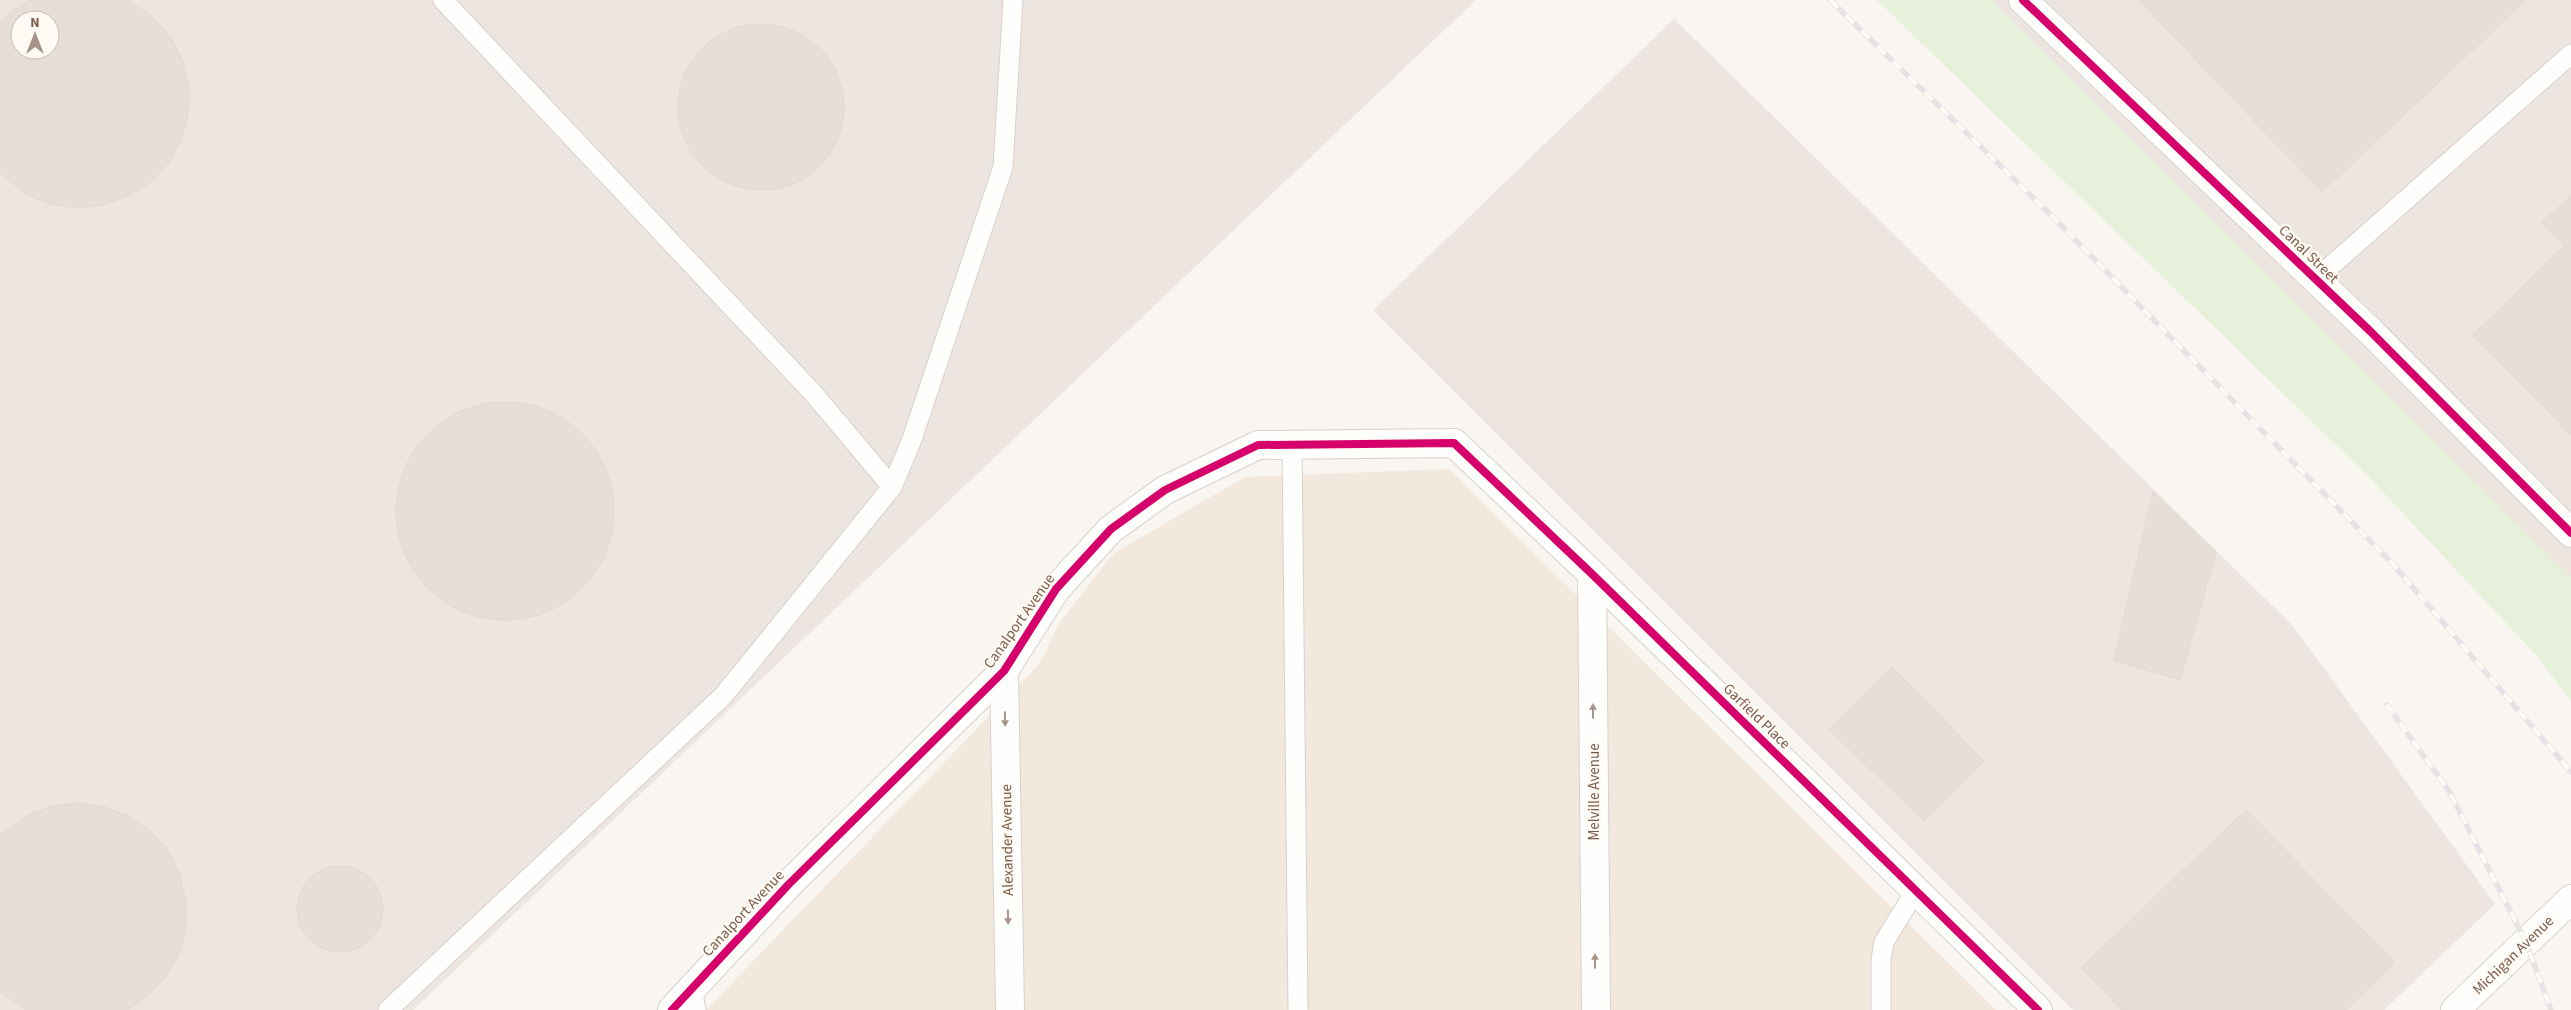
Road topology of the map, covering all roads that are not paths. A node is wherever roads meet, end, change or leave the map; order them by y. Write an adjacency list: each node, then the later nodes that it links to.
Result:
1 (443, 0): 8 (lane)
2 (1013, 0): 8 (lane)
3 (2023, 0): 5 (street, Canal Street)
4 (2571, 54): 5 (lane)
5 (2316, 279): 9 (street, Canal Street)
6 (1454, 444): 7 (street, Canalport Avenue); 10 (street, Garfield Place)
7 (1292, 445): 11 (street, Canalport Avenue); 18 (lane)
8 (892, 487): 15 (lane)
9 (2571, 532)
10 (1592, 574): 12 (street, Garfield Place); 19 (street, Melville Avenue, one-way to 10)
11 (1004, 671): 14 (street, Canalport Avenue); 17 (street, Alexander Avenue, one-way to 17)
12 (1916, 890): 20 (lane); 21 (street, Garfield Place)
13 (2571, 899): 22 (street, Michigan Avenue)
14 (694, 999): 16 (street, Canalport Avenue)
15 (388, 1010)
16 (672, 1010)
17 (1010, 1010)
18 (1298, 1010)
19 (1596, 1010)
20 (1881, 1010)
21 (2038, 1010)
22 (2456, 1010)

